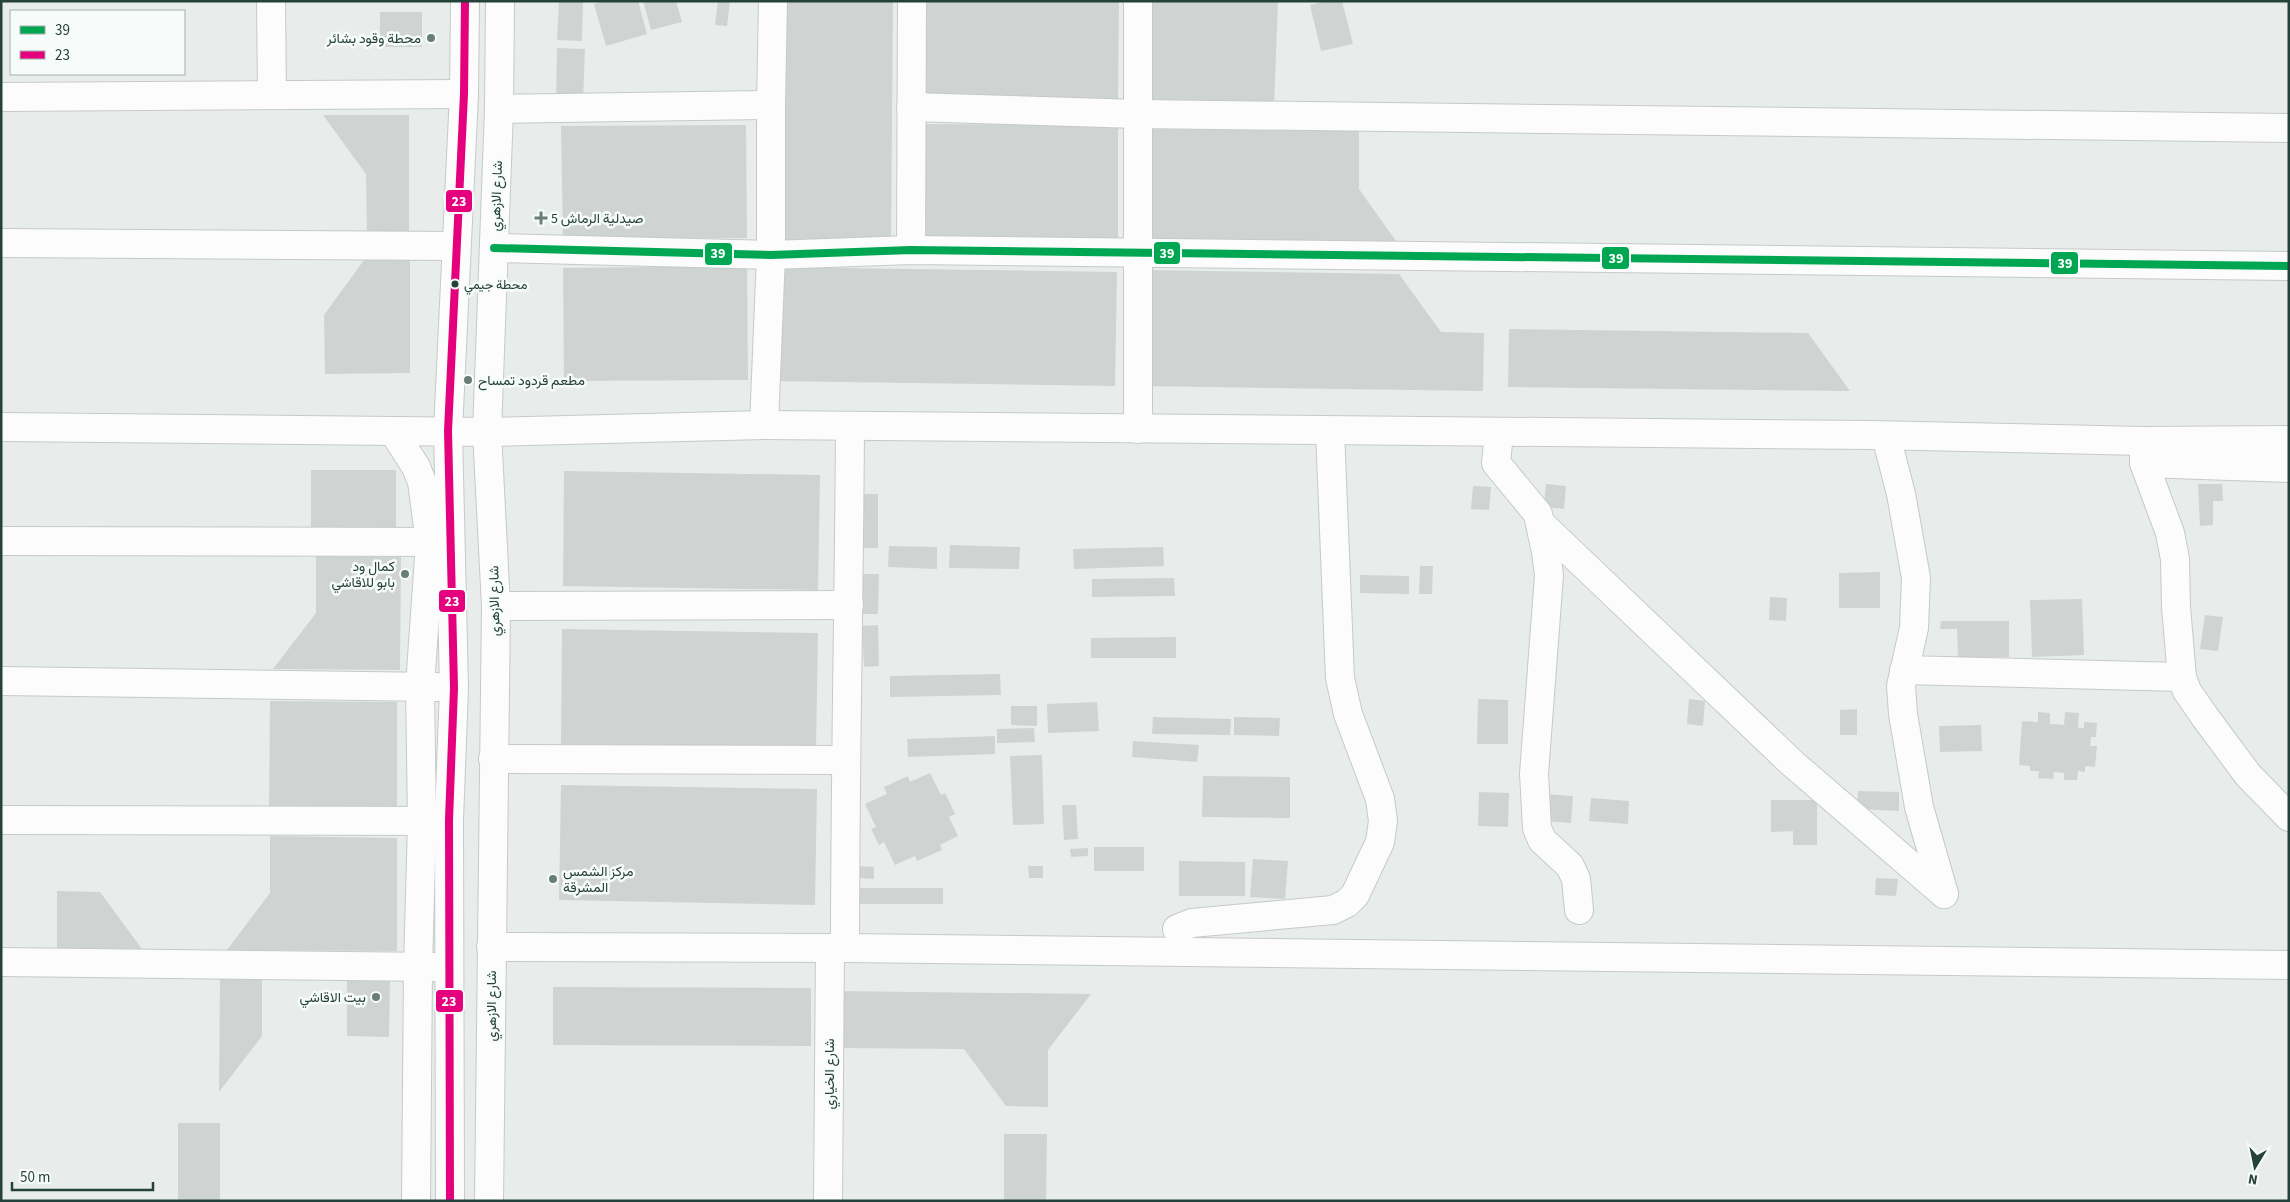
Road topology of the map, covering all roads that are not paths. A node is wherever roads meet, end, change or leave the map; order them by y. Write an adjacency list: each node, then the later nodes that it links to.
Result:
1 (271, 1): 8 (street)
2 (465, 1): 7 (street)
3 (500, 1): 12 (street, شارع الازهري)
4 (773, 1): 10 (street)
5 (912, 1): 11 (street)
6 (1138, 1): 13 (street)
7 (464, 94): 8 (street); 16 (street)
8 (272, 95): 9 (street)
9 (1, 97)
10 (770, 105): 12 (street); 20 (street)
11 (911, 107): 13 (street); 18 (street)
12 (499, 109): 17 (street, شارع الازهري)
13 (1138, 114): 14 (street); 19 (street)
14 (2289, 128)
15 (1, 243): 16 (street)
16 (456, 246): 27 (street)
17 (494, 248): 20 (street); 29 (street, شارع الازهري)
18 (911, 250): 19 (street); 20 (street)
19 (1138, 254): 21 (street); 25 (street)
20 (771, 256): 22 (street)
21 (2289, 266)
22 (764, 425): 23 (street); 29 (street)
23 (850, 426): 25 (street); 38 (street, شارع الخياري)
24 (1, 427): 26 (street)
25 (1138, 429): 28 (street)
26 (393, 431): 27 (street); 37 (street)
27 (448, 431): 29 (street); 37 (street)
28 (1330, 431): 30 (street); 52 (street)
29 (487, 432): 39 (street, شارع الازهري)
30 (1499, 433): 31 (street); 35 (street)
31 (1886, 436): 33 (street); 40 (street)
32 (2289, 440): 33 (street)
33 (2144, 452): 34 (street); 41 (street)
34 (2289, 468)
35 (1541, 524): 40 (street); 51 (street)
36 (1, 541): 37 (street)
37 (440, 543): 43 (street); 44 (street)
38 (849, 605): 39 (street); 46 (street, شارع الخياري)
39 (496, 606): 45 (street, شارع الازهري)
40 (1904, 670): 41 (street)
41 (2182, 677): 47 (street)
42 (1, 681): 43 (street)
43 (420, 686): 44 (street); 50 (street)
44 (454, 688): 49 (street)
45 (493, 759): 46 (street); 53 (street, شارع الازهري)
46 (845, 760): 54 (street, شارع الخياري)
47 (2289, 816)
48 (1, 820): 50 (street)
49 (449, 820): 50 (street); 57 (street)
50 (422, 822): 58 (street)
51 (1579, 910)
52 (1177, 929)
53 (491, 947): 54 (street); 61 (street, شارع الازهري)
54 (838, 948): 56 (street); 62 (street, شارع الخياري)
55 (1, 962): 58 (street)
56 (2289, 965)
57 (448, 967): 58 (street); 60 (street)
58 (418, 968): 59 (street)
59 (416, 1201)
60 (450, 1201)
61 (490, 1201)
62 (828, 1201)

